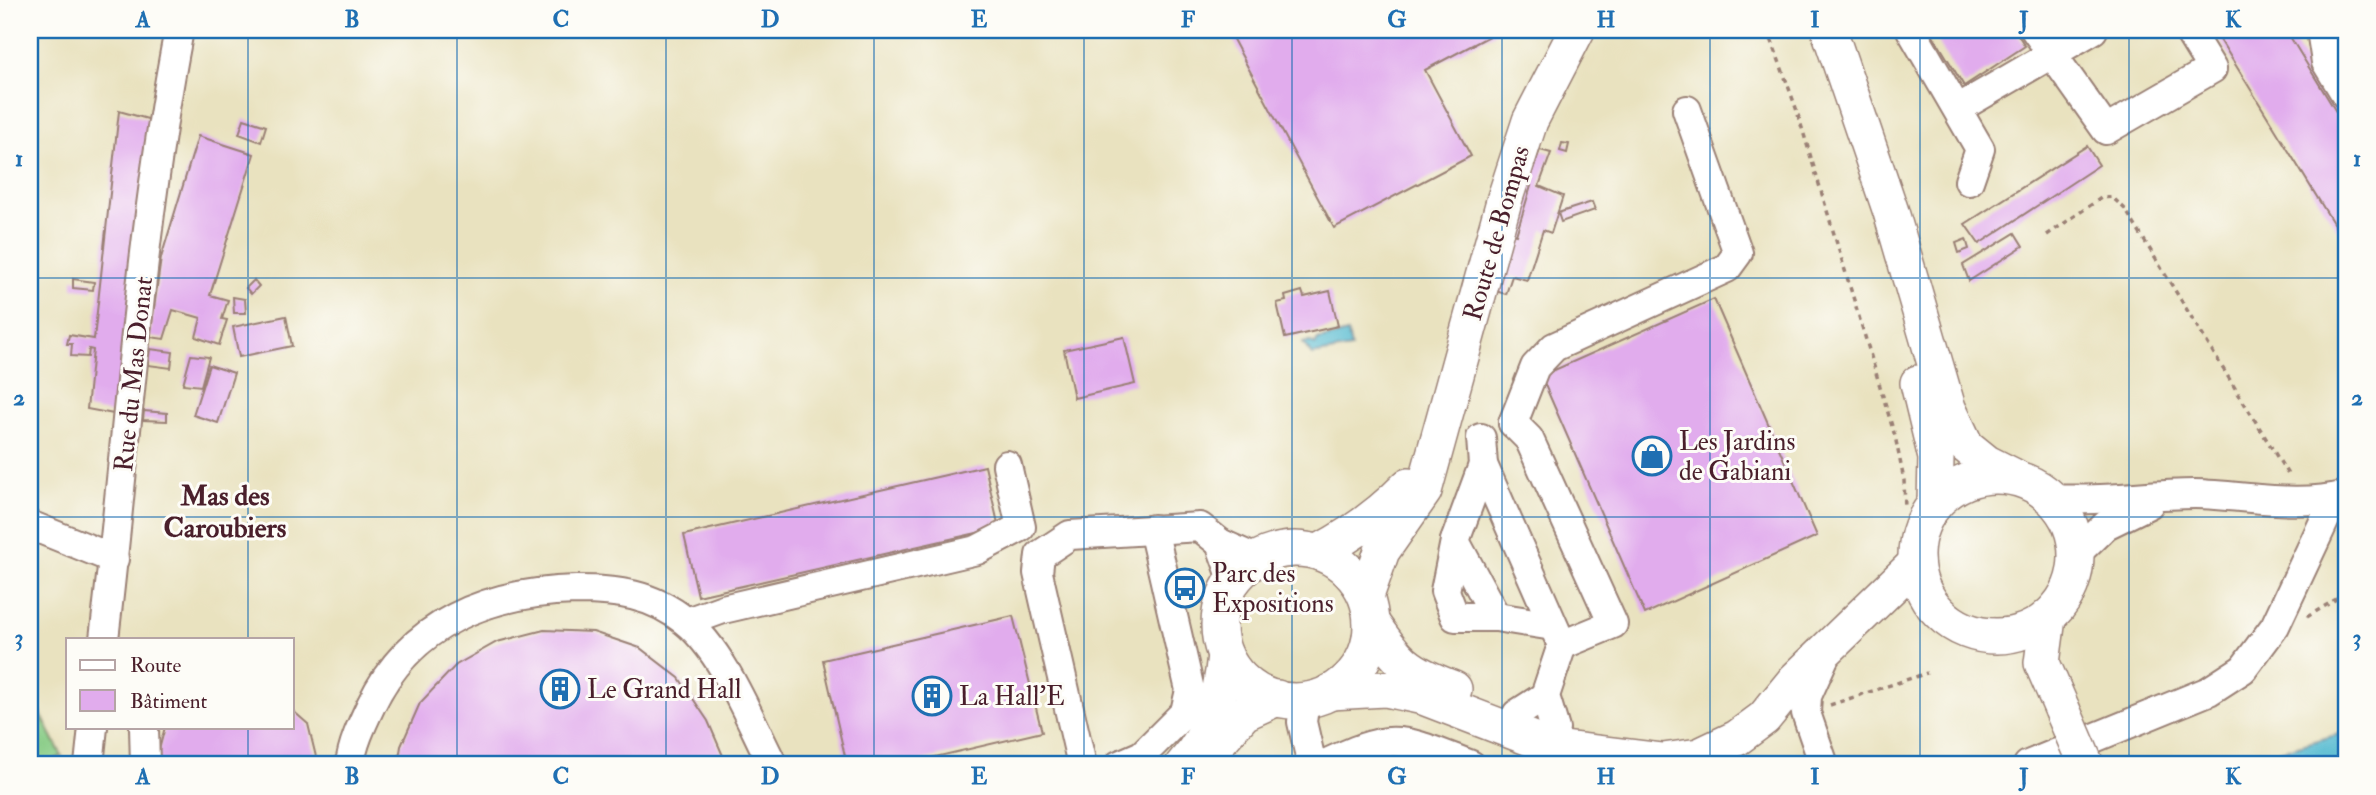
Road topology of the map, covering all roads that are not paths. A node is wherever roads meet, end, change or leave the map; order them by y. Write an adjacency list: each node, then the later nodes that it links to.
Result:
1 (179, 30): 28 (street, Rue du Mas Donat)
2 (1577, 30): 16 (main road, Route de Bompas)
3 (1805, 30): 23 (main road)
4 (1829, 30): 19 (main road)
5 (1912, 30): 12 (street)
6 (2035, 30): 10 (street)
7 (2093, 30): 10 (street)
8 (2188, 30): 10 (street)
9 (2321, 30): 11 (street)
10 (2051, 55): 12 (street)
11 (2346, 95)
12 (1959, 108): 14 (street)
13 (1687, 110): 15 (street)
14 (1969, 181)
15 (1513, 424): 17 (street); 35 (street)
16 (1436, 443): 17 (street); 26 (main road, Route de Bompas); 31 (main road, Route de Bompas)
17 (1482, 452): 35 (street); 35 (street)
18 (1007, 466): 34 (street)
19 (2018, 479): 22 (main road); 23 (main road)
20 (2341, 496): 21 (street); 59 (street)
21 (2163, 497): 22 (street); 27 (street)
22 (2053, 499): 27 (main road)
23 (1920, 506): 29 (main road)
24 (30, 525): 28 (street)
25 (1153, 529): 30 (street); 51 (street); 52 (street)
26 (1319, 552): 30 (main road); 31 (main road)
27 (2077, 553): 33 (main road)
28 (114, 559): 37 (street, Rue du Mas Donat)
29 (1916, 563): 32 (main road); 38 (main road)
30 (1245, 569): 39 (main road)
31 (1369, 609): 41 (main road); 42 (main road)
32 (1941, 615): 36 (main road); 38 (main road)
33 (2048, 618): 36 (main road); 40 (main road)
34 (687, 622): 49 (street); 50 (street)
35 (1558, 635): 42 (street)
36 (1994, 637): 40 (main road)
37 (104, 638)
38 (1834, 641): 46 (main road); 58 (street)
39 (1225, 655): 41 (main road); 53 (main road)
40 (2042, 663): 60 (main road, bridge)
41 (1304, 697): 45 (main road); 54 (main road); 55 (street)
42 (1531, 705): 45 (main road)
43 (93, 728): 47 (street)
44 (144, 728): 48 (street)
45 (1623, 756): 46 (main road)
46 (1666, 763)
47 (89, 765)
48 (145, 765)
49 (350, 765)
50 (773, 765)
51 (1082, 765)
52 (1119, 765)
53 (1183, 765)
54 (1200, 765)
55 (1312, 765)
56 (1323, 765): 57 (street)
57 (1471, 765)
58 (1824, 765)
59 (2028, 765)
60 (2086, 765)

